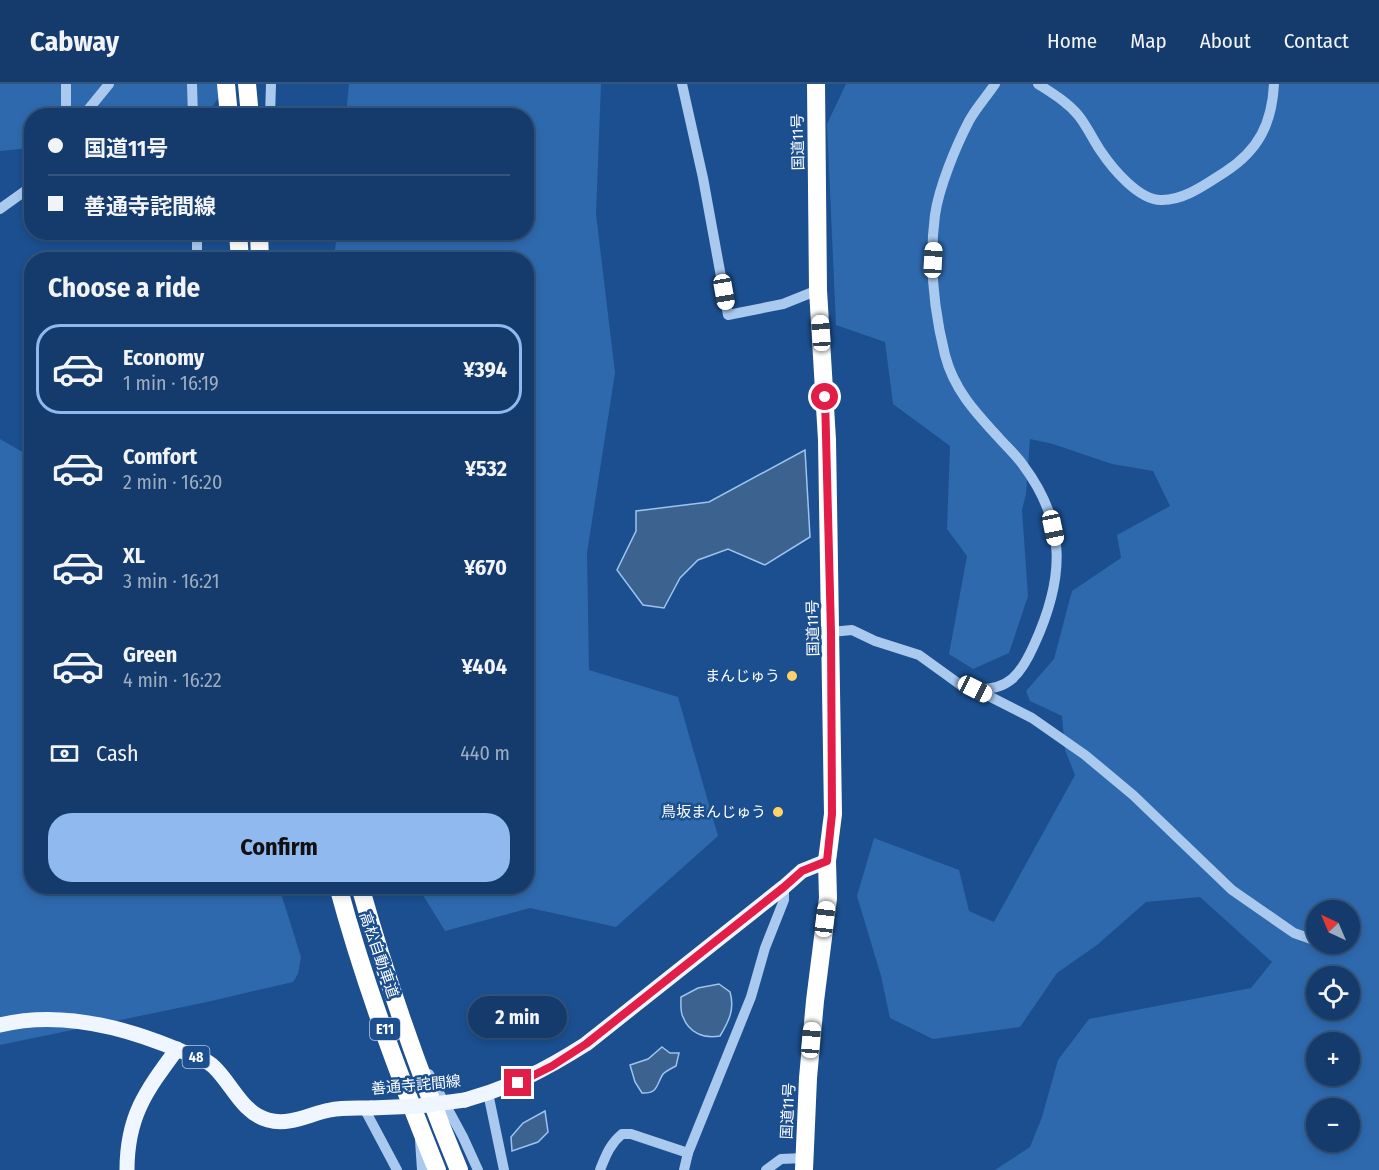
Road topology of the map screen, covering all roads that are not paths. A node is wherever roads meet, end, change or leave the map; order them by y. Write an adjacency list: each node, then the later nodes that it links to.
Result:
1 (66, 84): 12 (street)
2 (109, 84): 13 (street)
3 (192, 84): 14 (street)
4 (226, 84): 15 (highway)
5 (247, 84): 16 (highway)
6 (271, 84): 17 (street)
7 (682, 84): 20 (street)
8 (816, 84): 20 (highway, 国道11号)
9 (995, 84): 22 (street)
10 (1038, 84): 11 (street)
11 (1274, 84)
12 (66, 108)
13 (90, 108)
14 (193, 108)
15 (228, 108)
16 (249, 108)
17 (270, 108)
18 (24, 192): 19 (street)
19 (0, 209)
20 (818, 290): 21 (highway, 国道11号)
21 (831, 632): 22 (street); 23 (highway, 国道11号)
22 (975, 689): 27 (street)
23 (827, 861): 24 (main road, 善通寺詫間線 / 48); 35 (highway, 国道11号)
24 (784, 887): 31 (main road, 善通寺詫間線 / 48); 34 (street)
25 (340, 894): 33 (highway, 高松自動車道 / E11)
26 (362, 894): 29 (highway, 高松自動車道 / E11)
27 (1306, 937)
28 (0, 1025): 30 (main road, 善通寺詫間線 / 48)
29 (409, 1037): 40 (highway, 高松自動車道 / E11); 41 (street)
30 (177, 1049): 32 (main road, 善通寺詫間線 / 48); 36 (main road, 48)
31 (488, 1093): 32 (main road, 善通寺詫間線 / 48, bridge); 42 (street)
32 (368, 1108): 37 (street)
33 (419, 1125): 38 (street); 39 (highway, 高松自動車道 / E11)
34 (688, 1153): 43 (street); 44 (street)
35 (804, 1164): 45 (street)
36 (127, 1170)
37 (397, 1170)
38 (422, 1170)
39 (437, 1170)
40 (459, 1170)
41 (478, 1170)
42 (504, 1170)
43 (600, 1170)
44 (684, 1170)
45 (766, 1170)

